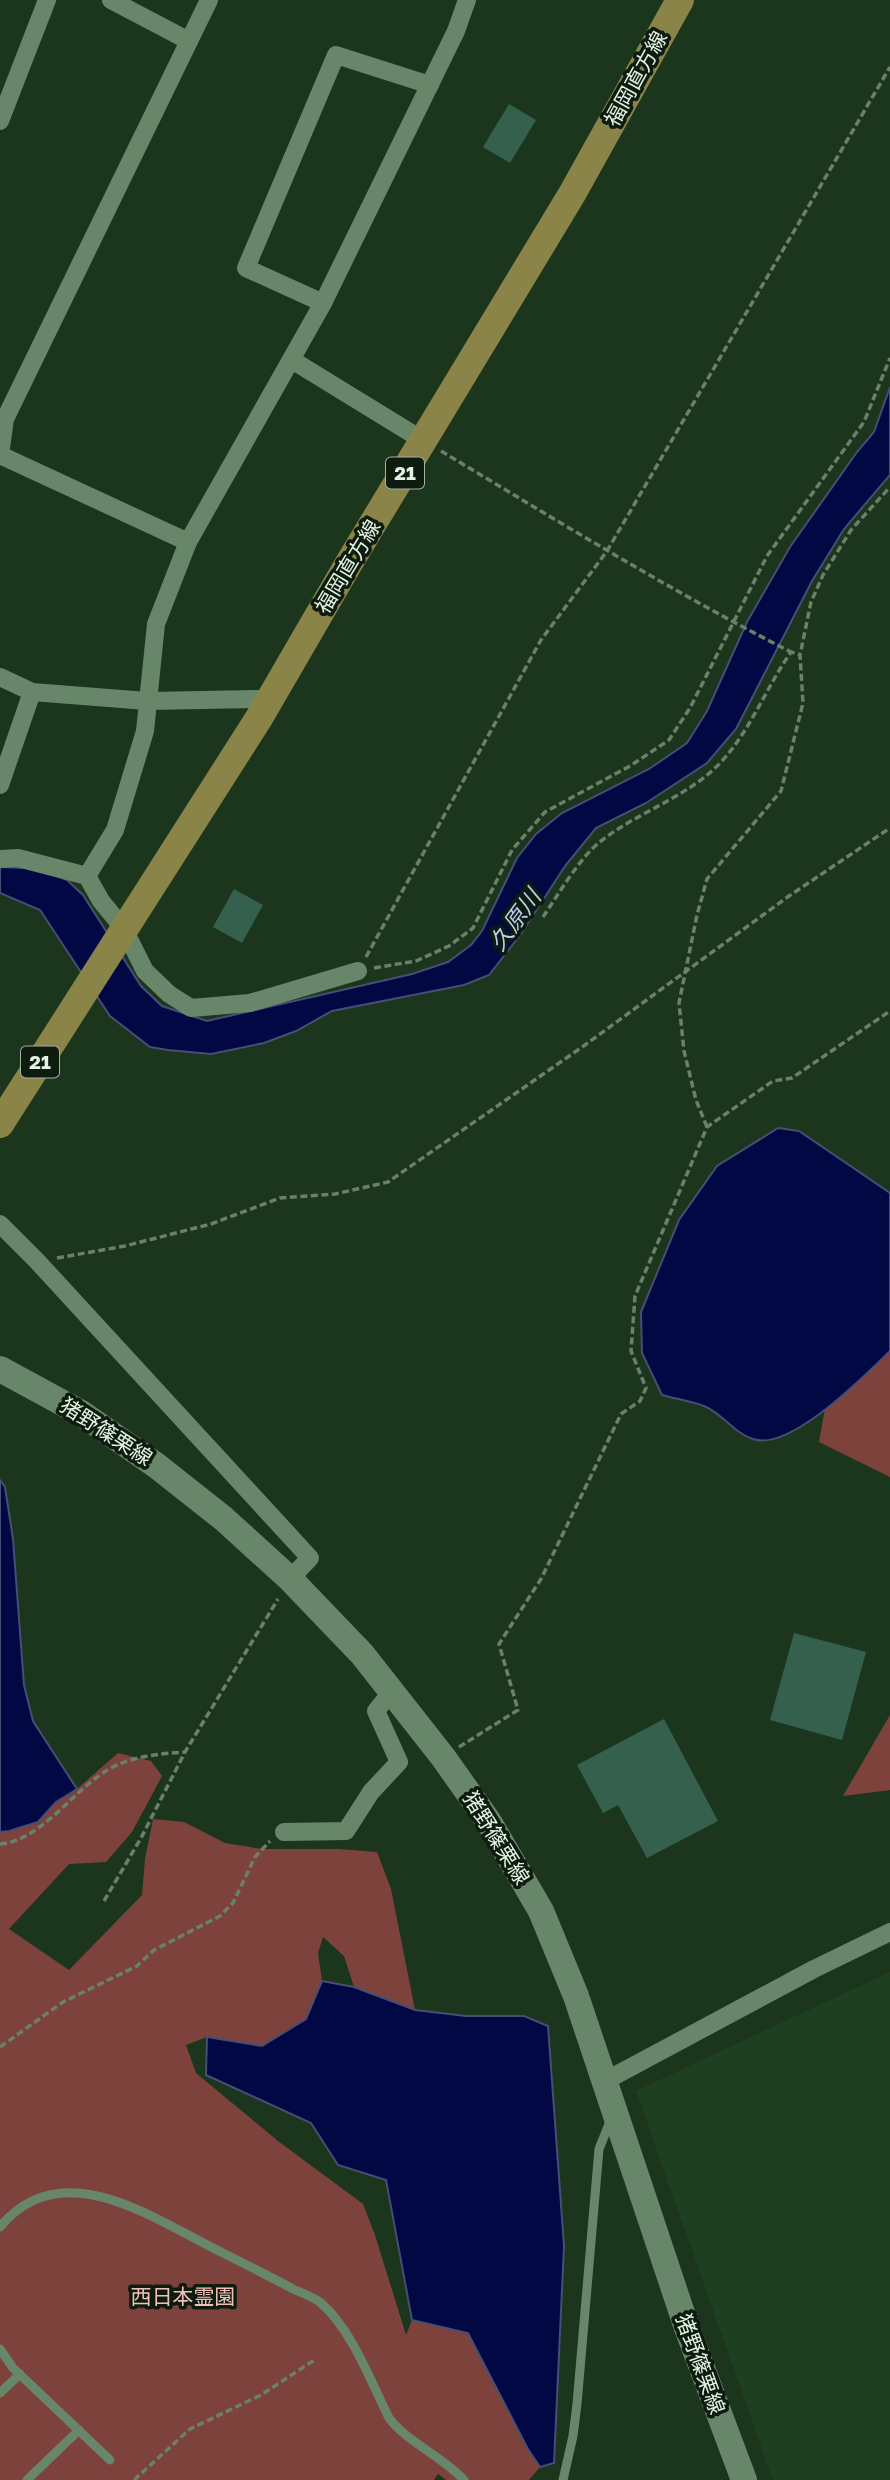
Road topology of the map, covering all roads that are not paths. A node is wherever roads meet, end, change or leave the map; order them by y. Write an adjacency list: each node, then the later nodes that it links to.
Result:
1 (47, 0): 8 (street)
2 (111, 0): 6 (street)
3 (209, 0): 6 (street)
4 (467, 0): 7 (street)
5 (680, 0): 11 (main road, 福岡直方線 / 21)
6 (189, 41): 12 (street)
7 (430, 85): 9 (street); 9 (street)
8 (0, 121)
9 (323, 303): 10 (street)
10 (292, 360): 11 (street); 13 (street)
11 (424, 441): 17 (main road, 福岡直方線 / 21)
12 (0, 455): 13 (street)
13 (188, 542): 16 (street)
14 (0, 677): 15 (street)
15 (33, 692): 16 (street); 18 (street)
16 (147, 701): 17 (street); 20 (street)
17 (268, 704): 21 (main road, 福岡直方線 / 21)
18 (0, 785)
19 (0, 859): 20 (street)
20 (87, 876): 21 (street)
21 (121, 934): 22 (street); 23 (main road, 福岡直方線 / 21)
22 (358, 971)
23 (0, 1124)
24 (0, 1224): 26 (street)
25 (0, 1369): 26 (main road, 猪野篠栗線)
26 (290, 1579): 27 (main road, 猪野篠栗線)
27 (391, 1692): 28 (street); 30 (main road, 猪野篠栗線)
28 (284, 1832)
29 (890, 1932): 30 (street)
30 (605, 2081): 31 (main road, 猪野篠栗線)
31 (614, 2111): 40 (lane); 41 (main road, 猪野篠栗線)
32 (0, 2227): 39 (lane)
33 (0, 2349): 34 (lane)
34 (20, 2374): 35 (lane); 36 (lane)
35 (0, 2393)
36 (79, 2430): 37 (lane); 38 (lane)
37 (110, 2460)
38 (27, 2480)
39 (464, 2480)
40 (563, 2480)
41 (744, 2480)

